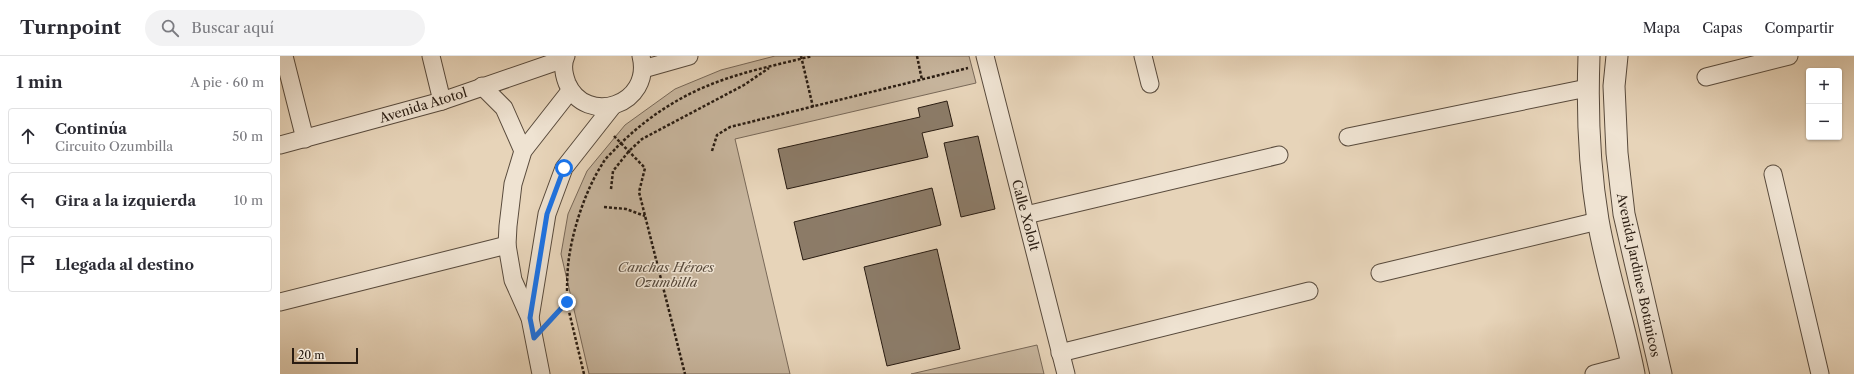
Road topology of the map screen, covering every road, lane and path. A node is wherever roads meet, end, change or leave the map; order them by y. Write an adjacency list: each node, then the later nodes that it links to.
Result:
1 (284, 56): 26 (street)
2 (431, 56): 21 (street)
3 (689, 56): 13 (street)
4 (812, 56): 10 (path)
5 (918, 56): 16 (path)
6 (1143, 56): 17 (street)
7 (1589, 56): 19 (street, Avenida Jardines Botánicos)
8 (1617, 56): 53 (street, Avenida Jardines Botánicos)
9 (1789, 56): 15 (street)
10 (802, 57): 14 (path); 23 (path)
11 (565, 58): 18 (street, Avenida Atotol); 20 (street)
12 (986, 59): 16 (path); 36 (street, Calle Xololt)
13 (642, 63): 22 (street)
14 (771, 66): 27 (path); 30 (path)
15 (1706, 77)
16 (922, 80): 23 (path)
17 (1150, 84)
18 (482, 86): 21 (street, Avenida Atotol); 29 (street)
19 (1588, 88): 25 (street); 38 (street, Avenida Jardines Botánicos)
20 (570, 91): 22 (street); 29 (street)
21 (442, 101): 26 (street, Avenida Atotol)
22 (612, 107): 24 (street)
23 (813, 107): 31 (path)
24 (600, 121): 27 (path); 44 (street)
25 (1348, 137)
26 (305, 139): 28 (street, Avenida Atotol)
27 (621, 144): 30 (path); 43 (path)
28 (280, 145)
29 (523, 151): 39 (street)
30 (629, 151): 34 (path); 37 (path)
31 (712, 151)
32 (1279, 155): 36 (street)
33 (1773, 174): 54 (street)
34 (611, 189)
35 (604, 207): 37 (path)
36 (1026, 215): 46 (street, Calle Xololt)
37 (645, 216): 50 (path)
38 (1598, 221): 40 (street); 47 (street, Avenida Jardines Botánicos)
39 (507, 245): 42 (street); 44 (street)
40 (1380, 273)
41 (1309, 291): 46 (street)
42 (280, 302)
43 (567, 302): 45 (path); 49 (path)
44 (530, 318): 45 (street)
45 (534, 338): 48 (street)
46 (1060, 353): 51 (street, Calle Xololt)
47 (1633, 369): 52 (street)
48 (541, 374)
49 (584, 374)
50 (685, 374)
51 (1066, 374)
52 (1594, 374)
53 (1661, 374)
54 (1820, 374)

